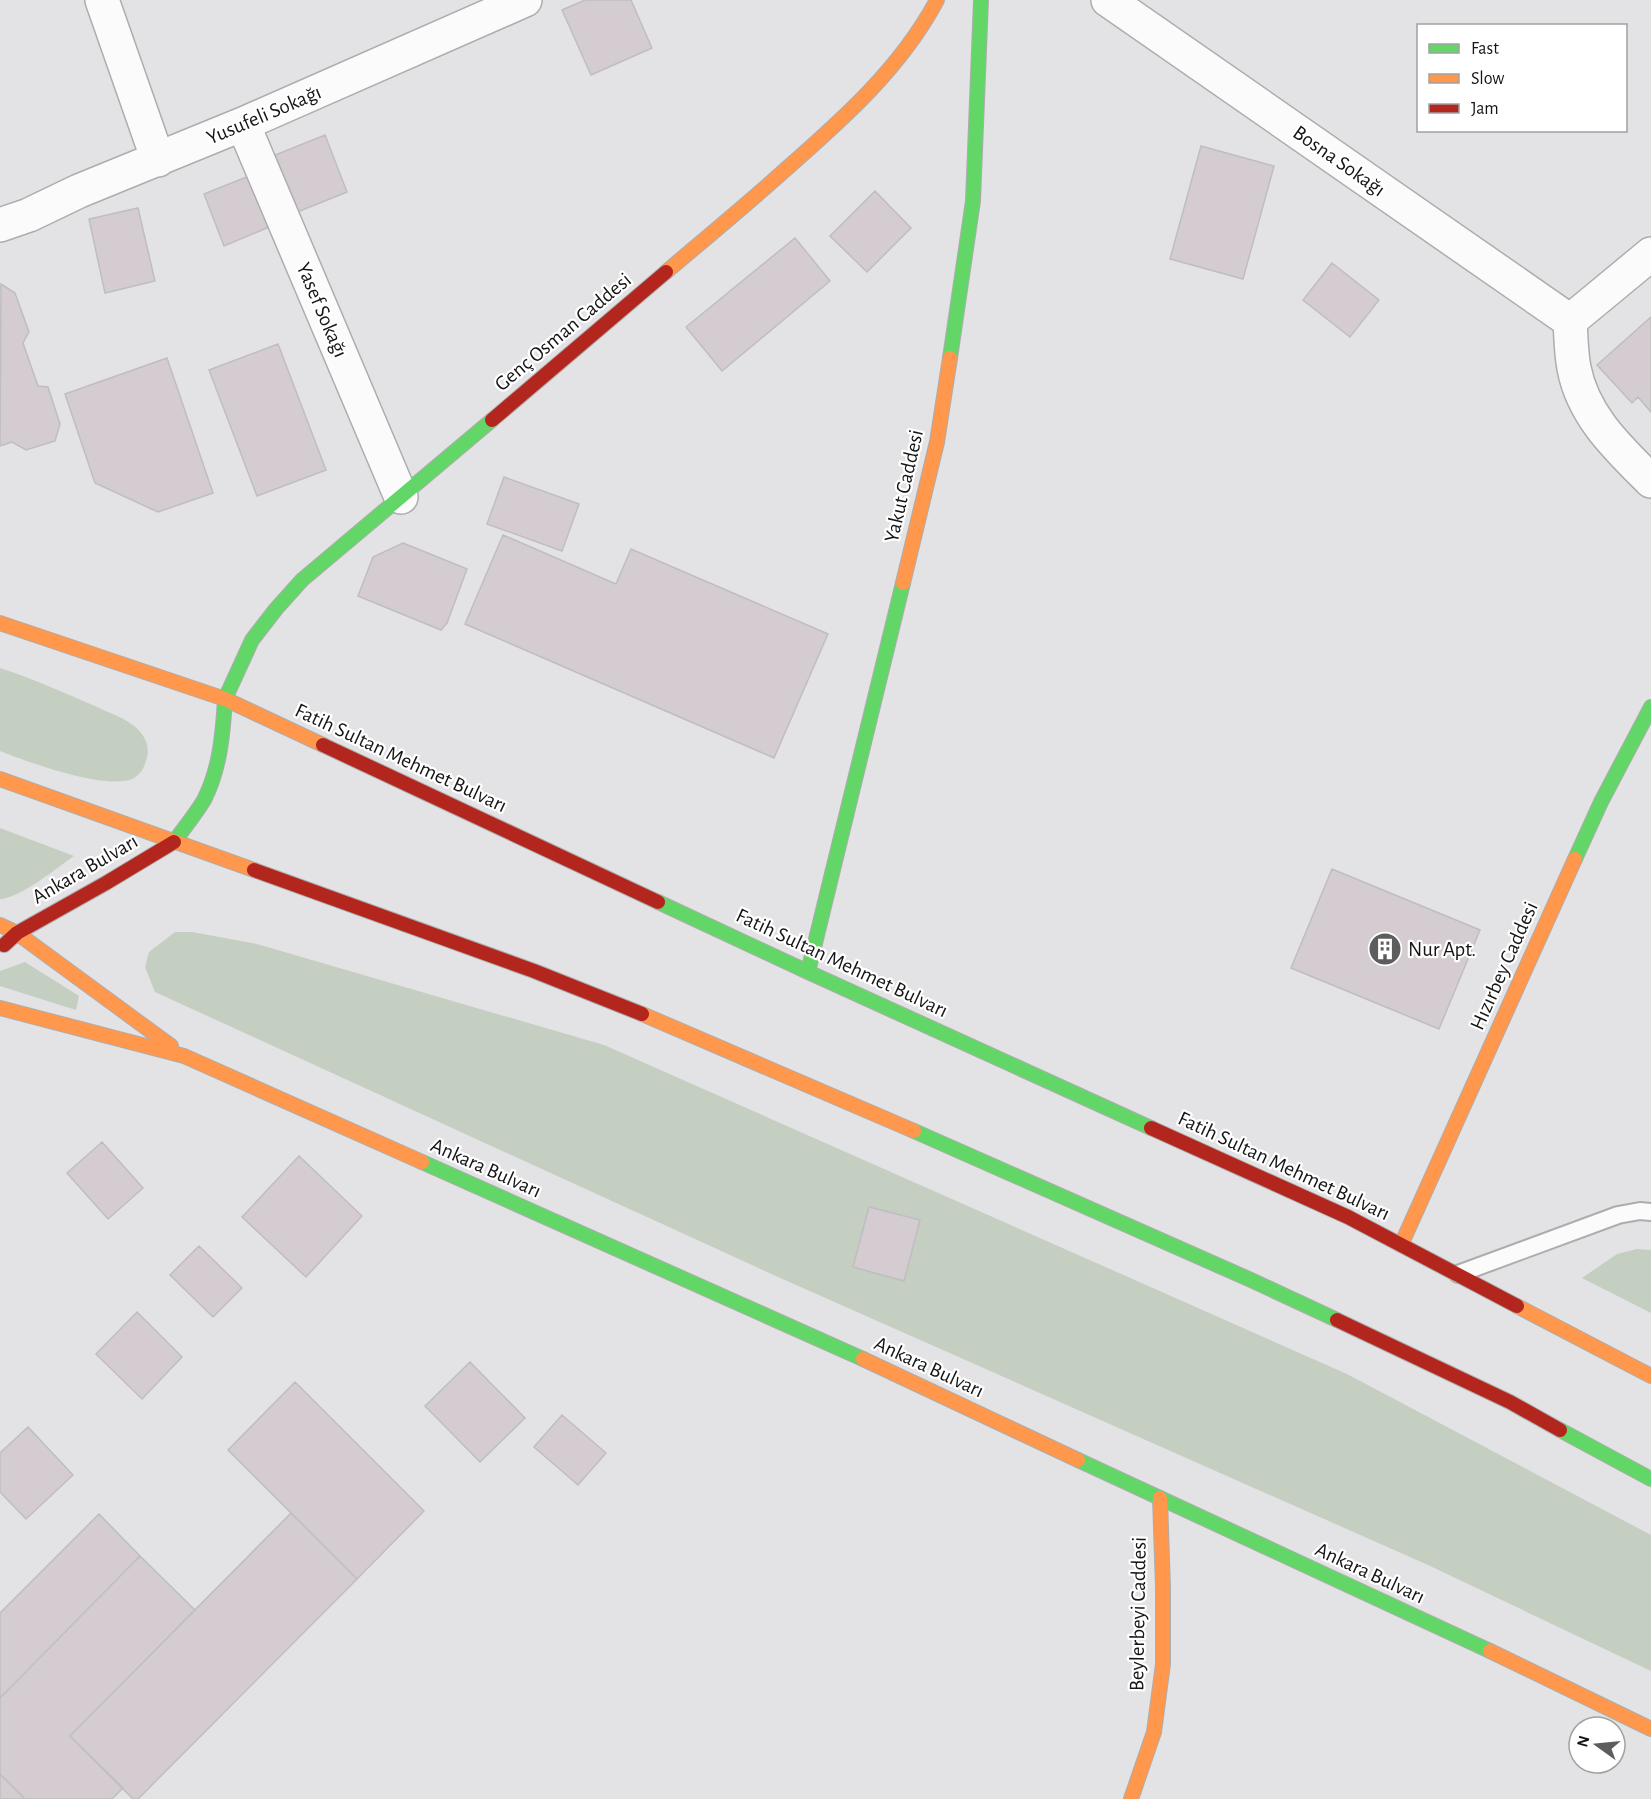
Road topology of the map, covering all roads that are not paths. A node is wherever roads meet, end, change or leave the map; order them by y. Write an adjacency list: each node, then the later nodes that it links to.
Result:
1 (102, 0): 7 (street)
2 (525, 0): 6 (street, Yusufeli Sokağı)
3 (937, 0): 12 (main road, Genç Osman Caddesi)
4 (981, 0): 21 (main road, Yakut Caddesi)
5 (1108, 0): 10 (street, Bosna Sokağı)
6 (243, 124): 7 (street, Yusufeli Sokağı); 12 (street, Yasef Sokağı)
7 (158, 160): 8 (street, Yusufeli Sokağı)
8 (0, 225)
9 (1651, 254): 10 (street)
10 (1570, 321): 11 (street)
11 (1651, 481)
12 (401, 496): 14 (main road, Genç Osman Caddesi)
13 (0, 623): 14 (main road, Fatih Sultan Mehmet Bulvarı)
14 (225, 699): 17 (main road, Genç Osman Caddesi); 21 (main road, Fatih Sultan Mehmet Bulvarı)
15 (1651, 707): 25 (main road, Hızırbey Caddesi)
16 (0, 779): 17 (main road)
17 (174, 842): 19 (main road, Ankara Bulvarı); 28 (main road)
18 (0, 925): 19 (main road, Ankara Bulvarı)
19 (17, 933): 20 (main road, Ankara Bulvarı); 23 (main road, Ankara Bulvarı)
20 (0, 948)
21 (808, 972): 25 (main road, Fatih Sultan Mehmet Bulvarı)
22 (0, 1008): 23 (main road, Ankara Bulvarı)
23 (184, 1056): 29 (main road, Ankara Bulvarı)
24 (1651, 1212): 26 (lane)
25 (1401, 1245): 26 (main road, Fatih Sultan Mehmet Bulvarı)
26 (1457, 1274): 27 (main road, Fatih Sultan Mehmet Bulvarı)
27 (1651, 1376)
28 (1651, 1479)
29 (1160, 1498): 30 (main road, Ankara Bulvarı); 31 (main road, Beylerbeyi Caddesi)
30 (1651, 1730)
31 (1132, 1798)

